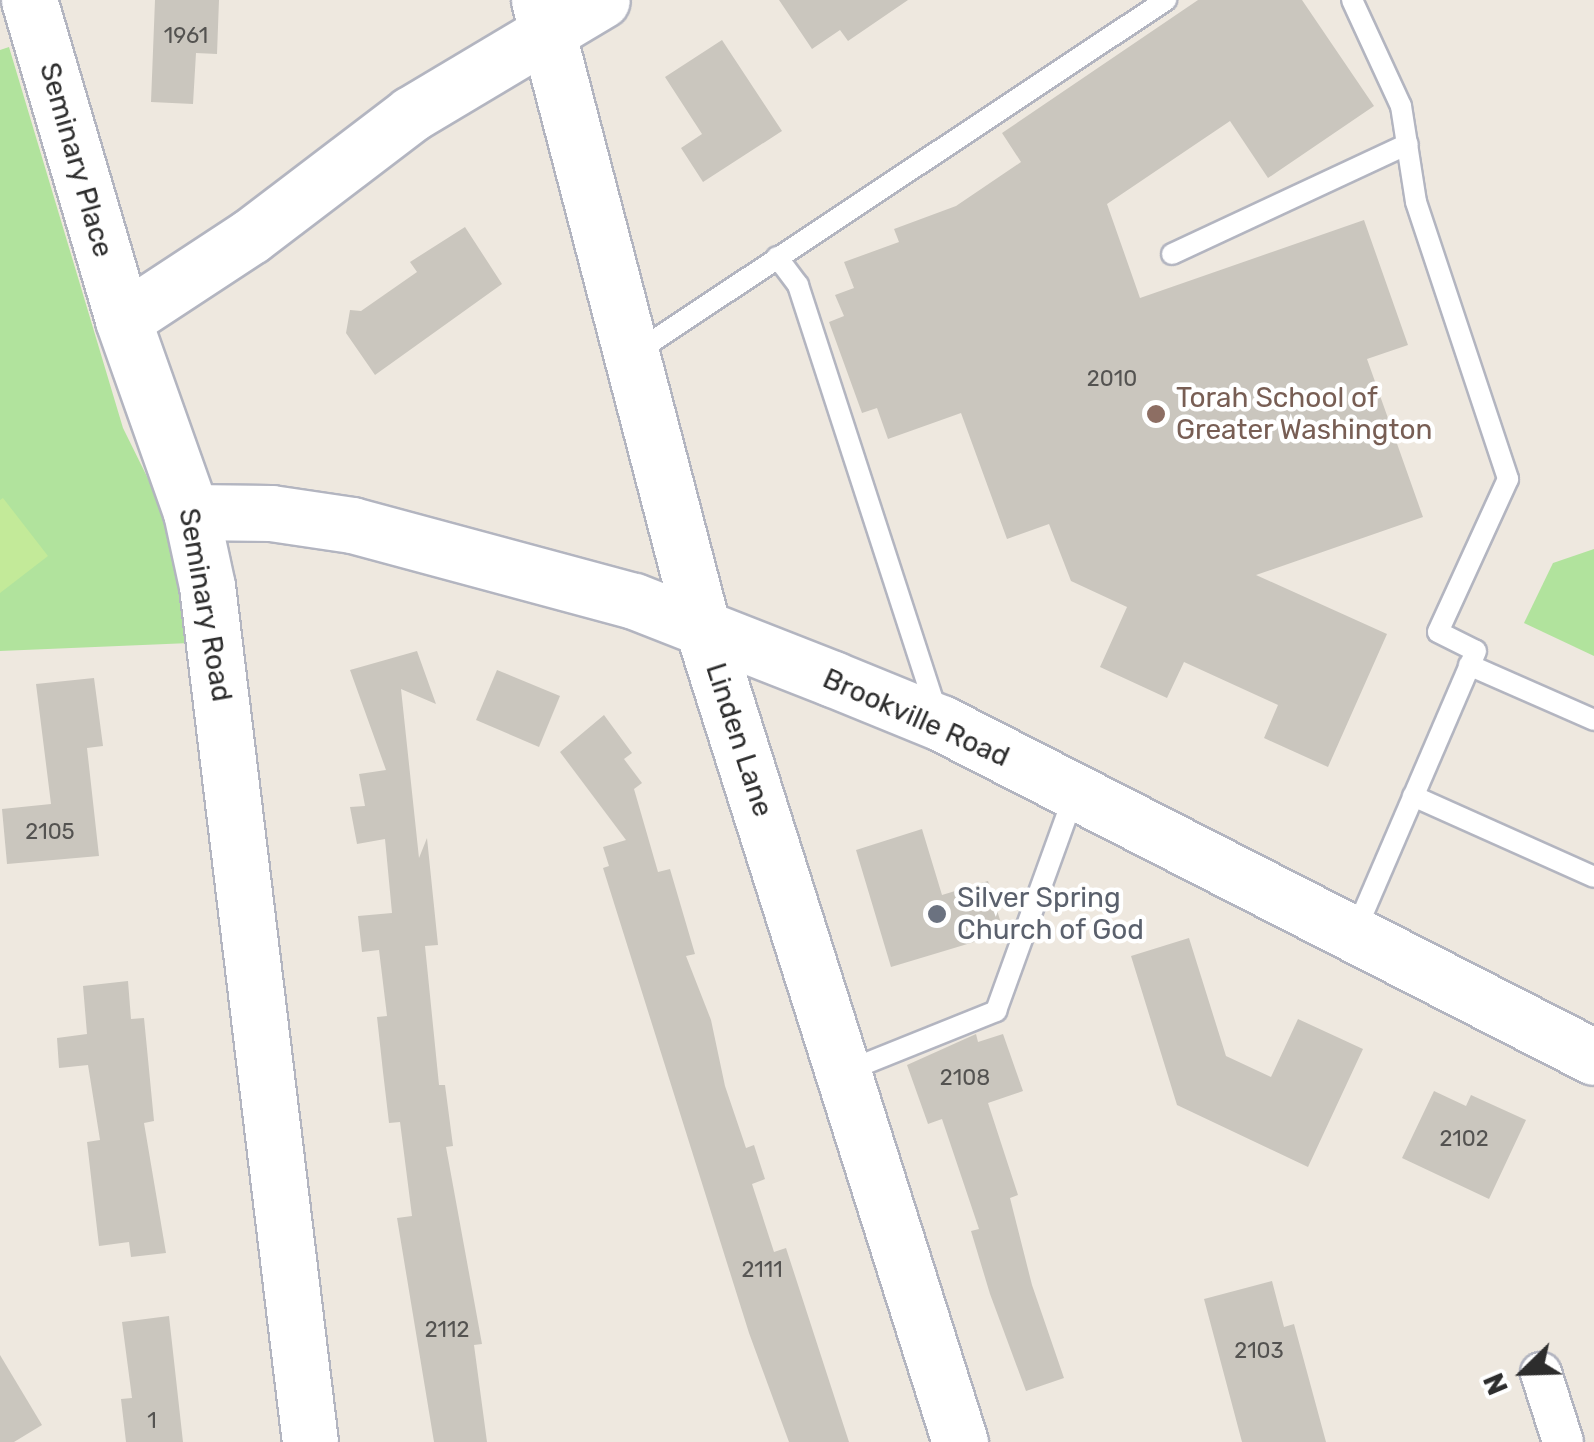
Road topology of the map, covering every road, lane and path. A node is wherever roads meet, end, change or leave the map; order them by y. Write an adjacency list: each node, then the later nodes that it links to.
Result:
1 (29, 0): 9 (street, Seminary Place)
2 (602, 0): 5 (street)
3 (1166, 0): 8 (lane)
4 (1352, 0): 6 (lane)
5 (543, 15): 9 (street); 10 (street, Linden Lane)
6 (1408, 144): 7 (lane); 13 (lane)
7 (1172, 254)
8 (777, 257): 10 (lane); 15 (lane)
9 (123, 320): 11 (street, Seminary Road)
10 (634, 353): 12 (street, Linden Lane)
11 (192, 512): 12 (street, Brookville Road); 23 (street, Seminary Road)
12 (704, 633): 15 (street, Brookville Road); 21 (street, Linden Lane)
13 (1469, 665): 14 (lane); 17 (lane)
14 (1594, 720)
15 (941, 723): 16 (street, Brookville Road)
16 (1074, 793): 19 (street, Brookville Road); 21 (lane)
17 (1413, 796): 18 (lane); 19 (lane)
18 (1594, 877)
19 (1356, 932): 20 (street, Brookville Road)
20 (1594, 1057)
21 (843, 1073): 24 (street, Linden Lane)
22 (1542, 1374): 25 (street)
23 (310, 1442)
24 (960, 1442)
25 (1563, 1442)

